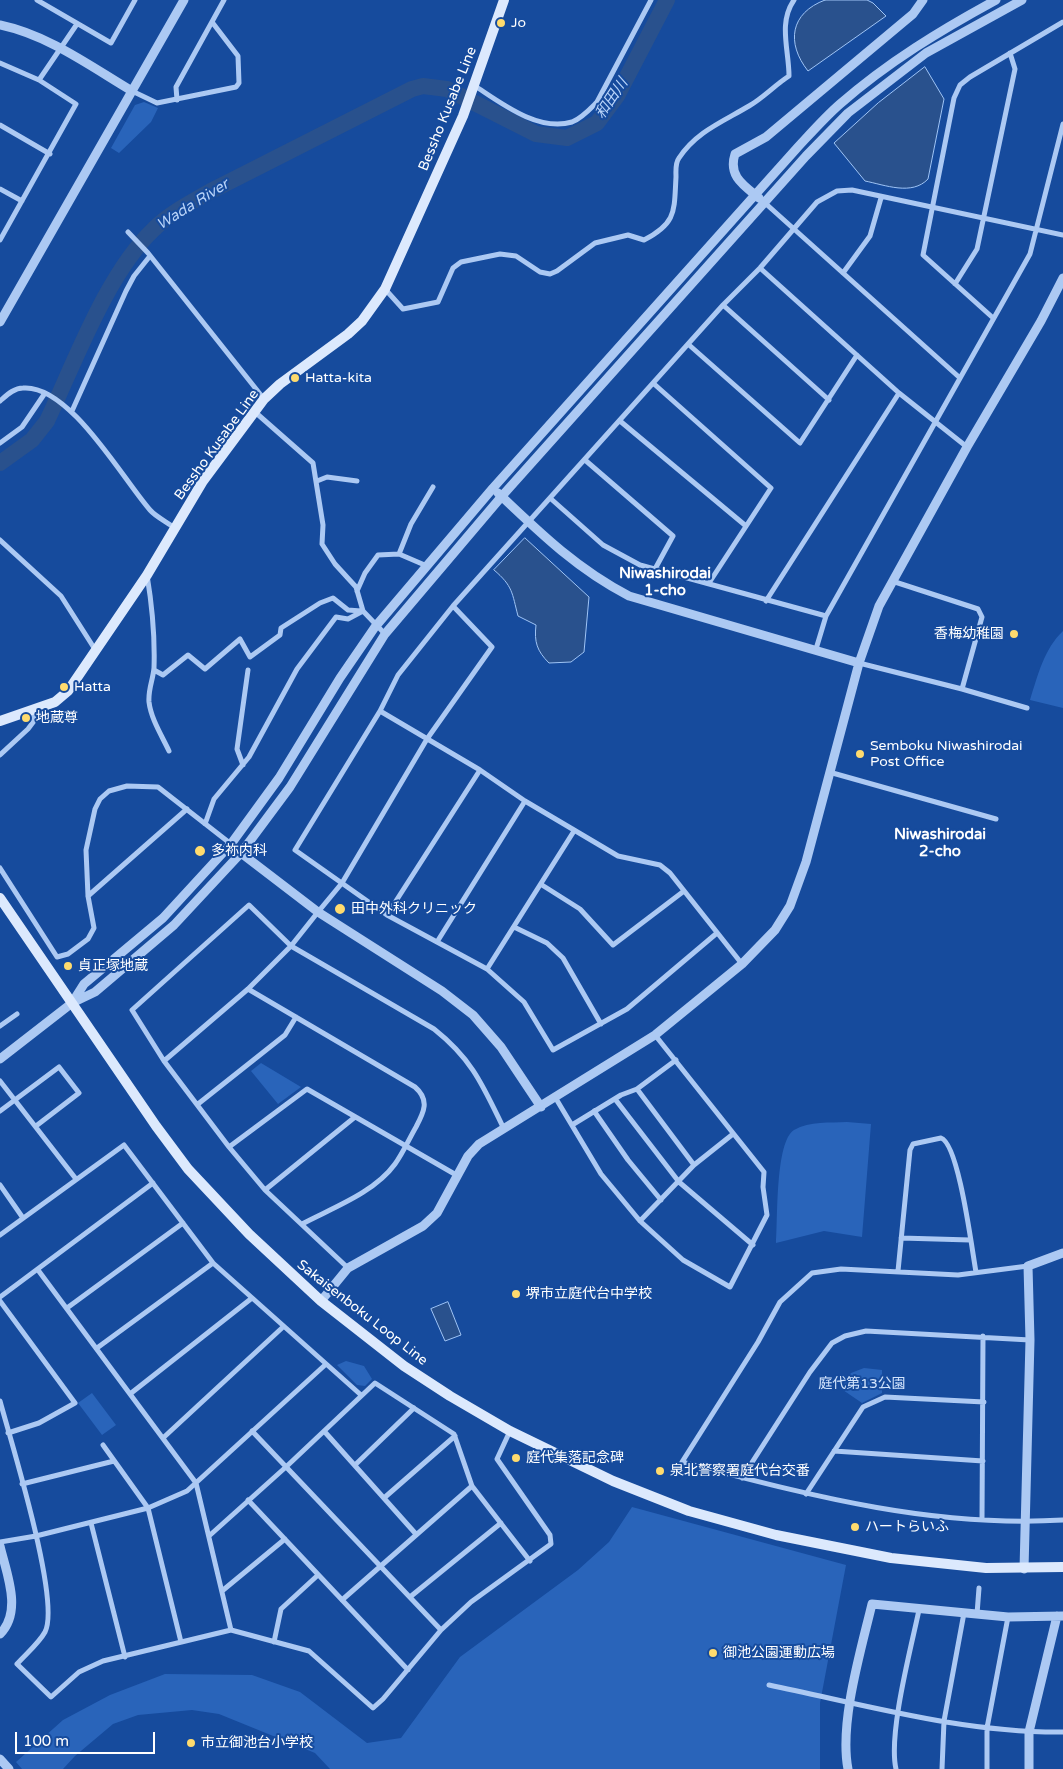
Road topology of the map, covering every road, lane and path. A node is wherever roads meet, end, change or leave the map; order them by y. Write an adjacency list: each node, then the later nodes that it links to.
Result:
1 (37, 0): 13 (street)
2 (136, 0): 13 (street)
3 (184, 0): 20 (street)
4 (224, 0): 11 (street)
5 (504, 0): 19 (main road, Bessho Kusabe Line)
6 (651, 0): 19 (street)
7 (794, 0): 42 (street)
8 (923, 0): 26 (street)
9 (996, 0): 26 (street)
10 (1022, 0): 29 (street)
11 (212, 22): 21 (street); 21 (street)
12 (1063, 22): 16 (street)
13 (77, 24): 15 (street)
14 (0, 25): 15 (street)
15 (61, 49): 18 (street); 20 (street)
16 (1010, 53): 30 (street); 31 (street)
17 (0, 63): 18 (street)
18 (39, 80): 24 (street)
19 (474, 88): 42 (main road, Bessho Kusabe Line)
20 (132, 90): 21 (street); 45 (street)
21 (177, 100)
22 (1063, 124): 33 (street)
23 (0, 126): 24 (street)
24 (50, 154): 28 (street)
25 (0, 189): 28 (street)
26 (755, 194): 29 (street); 65 (street)
27 (881, 198): 30 (street); 32 (street); 39 (street)
28 (22, 201): 36 (street)
29 (765, 203): 32 (street); 66 (street)
30 (931, 207): 31 (street); 41 (street)
31 (984, 218): 33 (street); 41 (street)
32 (794, 227): 38 (street); 39 (street)
33 (1037, 230): 35 (street); 44 (street)
34 (130, 233): 37 (street)
35 (1063, 235)
36 (0, 240)
37 (149, 254): 52 (street); 55 (street)
38 (760, 268): 43 (street); 47 (street)
39 (843, 273): 48 (street)
40 (1063, 278): 60 (street)
41 (955, 284): 44 (street)
42 (385, 289): 52 (main road, Bessho Kusabe Line)
43 (723, 305): 46 (street); 53 (street)
44 (992, 317): 48 (street)
45 (0, 322)
46 (688, 344): 49 (street); 53 (street)
47 (857, 355): 51 (street); 53 (street)
48 (960, 378): 58 (street)
49 (653, 382): 57 (street); 69 (street)
50 (46, 393): 54 (street); 55 (street); 59 (street)
51 (899, 393): 58 (street); 79 (street)
52 (264, 399): 56 (main road, Bessho Kusabe Line)
53 (829, 400)
54 (0, 401)
55 (71, 409): 70 (street)
56 (255, 412): 63 (street); 70 (main road, Bessho Kusabe Line)
57 (620, 421): 61 (street); 69 (street)
58 (934, 422): 60 (street); 82 (street)
59 (0, 443)
60 (967, 447): 76 (street)
61 (585, 460): 67 (street); 74 (street)
62 (356, 480): 63 (street)
63 (317, 481): 78 (street)
64 (433, 487): 72 (street)
65 (493, 488): 66 (street); 73 (street)
66 (502, 496): 68 (street); 84 (street)
67 (550, 498): 68 (street); 74 (street)
68 (529, 522): 80 (street); 85 (street)
69 (746, 526): 77 (street)
70 (175, 528): 75 (main road, Bessho Kusabe Line)
71 (0, 540): 86 (street)
72 (399, 554): 73 (street); 78 (street)
73 (427, 566): 83 (street)
74 (655, 569): 77 (street)
75 (147, 575): 86 (main road, Bessho Kusabe Line); 88 (street)
76 (891, 581): 87 (street); 90 (street)
77 (709, 583): 79 (street)
78 (357, 592): 81 (street)
79 (766, 601): 82 (street)
80 (453, 606): 93 (street); 95 (street)
81 (363, 611): 83 (street); 88 (street); 98 (street)
82 (826, 616): 85 (street)
83 (375, 627): 84 (street); 106 (street)
84 (385, 634): 107 (street)
85 (816, 649): 87 (street)
86 (97, 652): 92 (main road, Bessho Kusabe Line)
87 (859, 663): 90 (street); 100 (street)
88 (154, 670): 96 (street)
89 (248, 670): 98 (street)
90 (962, 689): 91 (street)
91 (1027, 708)
92 (33, 710): 94 (main road, Bessho Kusabe Line); 97 (street)
93 (380, 711): 95 (street); 109 (street)
94 (0, 721)
95 (427, 739): 99 (street); 109 (street)
96 (170, 752)
97 (0, 755)
98 (243, 764): 104 (street)
99 (480, 770): 101 (street); 115 (street)
100 (829, 772): 103 (street); 120 (street)
101 (525, 801): 105 (street); 118 (street)
102 (187, 808): 104 (street); 112 (street); 112 (street)
103 (996, 820)
104 (205, 824): 106 (street)
105 (574, 831): 110 (street); 111 (street)
106 (231, 844): 107 (street); 123 (street)
107 (241, 853): 114 (street); 123 (street)
108 (0, 868): 112 (street)
109 (342, 883): 114 (street); 115 (street)
110 (542, 885): 111 (street); 116 (street)
111 (684, 891): 117 (street)
112 (88, 896)
113 (0, 898): 123 (main road, Sakaisenboku Loop Line)
114 (318, 912): 119 (street); 138 (street)
115 (387, 915): 118 (street)
116 (514, 927): 121 (street); 126 (street)
117 (717, 933): 120 (street); 126 (street)
118 (437, 942): 121 (street)
119 (291, 946): 122 (street); 131 (street); 144 (street)
120 (742, 964): 128 (street)
121 (487, 969): 126 (street)
122 (248, 989): 125 (street); 131 (street)
123 (72, 1003): 129 (street); 174 (main road, Sakaisenboku Loop Line)
124 (17, 1014): 127 (street)
125 (296, 1017): 137 (street); 146 (street)
126 (601, 1024)
127 (0, 1026)
128 (655, 1035): 130 (street); 134 (street)
129 (0, 1059)
130 (676, 1060): 133 (street); 145 (street)
131 (164, 1061): 137 (street)
132 (0, 1081): 136 (street)
133 (637, 1089): 135 (street); 148 (street)
134 (555, 1097): 138 (street); 142 (street)
135 (615, 1099): 140 (street); 151 (street)
136 (14, 1100): 139 (street); 143 (street); 143 (street)
137 (198, 1104): 147 (street)
138 (540, 1107): 144 (street)
139 (0, 1111)
140 (594, 1111): 142 (street); 155 (street)
141 (355, 1117): 146 (street); 147 (street); 154 (street)
142 (572, 1125): 157 (street)
143 (36, 1126): 150 (street)
144 (504, 1129): 149 (street)
145 (733, 1134): 148 (street); 163 (street)
146 (405, 1146): 149 (street); 159 (street)
147 (229, 1147): 154 (street)
148 (694, 1165): 151 (street)
149 (458, 1176): 167 (street)
150 (76, 1179): 152 (street); 156 (street)
151 (679, 1182): 155 (street); 163 (street)
152 (153, 1183): 158 (street); 168 (street)
153 (0, 1185): 156 (street)
154 (264, 1190): 159 (street)
155 (661, 1200): 157 (street)
156 (23, 1218): 160 (street)
157 (640, 1221): 163 (street)
158 (183, 1223): 165 (street); 175 (street)
159 (302, 1224): 167 (street)
160 (0, 1235)
161 (901, 1238): 162 (street); 162 (street); 169 (street)
162 (970, 1240): 170 (street)
163 (754, 1245)
164 (1063, 1254): 166 (street)
165 (213, 1263): 172 (street); 179 (street)
166 (1028, 1266): 170 (street); 178 (street)
167 (348, 1268): 174 (street)
168 (38, 1270): 171 (street); 175 (street)
169 (898, 1270): 170 (street); 198 (street)
170 (976, 1272)
171 (0, 1297)
172 (252, 1298): 176 (street); 181 (street)
173 (0, 1301): 189 (street)
174 (321, 1301): 187 (main road, Sakaisenboku Loop Line)
175 (67, 1308): 179 (street)
176 (283, 1327): 180 (street); 191 (street)
177 (983, 1336): 178 (street); 184 (street); 198 (street)
178 (1030, 1340): 208 (street)
179 (96, 1348): 181 (street)
180 (325, 1364): 182 (street); 188 (street)
181 (130, 1394): 191 (street)
182 (361, 1395): 185 (street); 186 (street)
183 (0, 1401): 189 (street)
184 (984, 1402): 193 (street); 195 (street)
185 (414, 1408): 190 (street); 196 (street)
186 (324, 1431): 196 (street); 197 (street)
187 (510, 1431): 217 (street); 220 (main road, Sakaisenboku Loop Line)
188 (252, 1432): 197 (street); 199 (street)
189 (8, 1433): 200 (street)
190 (455, 1436): 201 (street); 203 (street)
191 (163, 1438): 199 (street)
192 (104, 1444): 194 (street)
193 (834, 1451): 195 (street); 202 (street)
194 (114, 1461): 200 (street); 205 (street)
195 (983, 1461): 206 (street)
196 (354, 1465): 203 (street)
197 (287, 1466): 204 (street); 218 (street)
198 (742, 1478): 202 (street)
199 (196, 1483): 205 (street); 213 (street)
200 (22, 1484): 212 (street)
201 (472, 1486): 209 (street); 211 (street)
202 (806, 1494): 206 (street)
203 (384, 1498): 211 (street)
204 (248, 1500): 213 (street); 214 (street)
205 (148, 1508): 210 (street); 234 (street)
206 (982, 1520): 208 (street)
207 (1063, 1520): 208 (street)
208 (1024, 1522): 220 (street)
209 (501, 1523): 217 (street); 224 (street)
210 (91, 1524): 212 (street); 236 (street)
211 (415, 1533): 218 (street)
212 (36, 1536): 215 (street); 236 (street)
213 (209, 1536): 223 (street)
214 (285, 1539): 221 (street); 223 (street)
215 (0, 1542)
216 (0, 1546): 233 (street)
217 (530, 1561): 232 (street)
218 (380, 1565): 224 (street); 225 (street)
219 (1063, 1567): 220 (main road, Sakaisenboku Loop Line)
220 (1024, 1569)
221 (318, 1575): 225 (street); 235 (street)
222 (979, 1588): 228 (street)
223 (222, 1591): 231 (street)
224 (410, 1597): 232 (street)
225 (342, 1600): 237 (street)
226 (919, 1610): 227 (street); 239 (street); 240 (street)
227 (964, 1613): 228 (street); 241 (street)
228 (976, 1614): 230 (street)
229 (1060, 1616): 230 (street); 243 (street)
230 (1008, 1617): 242 (street)
231 (231, 1630): 234 (street); 235 (street)
232 (441, 1630): 237 (street)
233 (0, 1634)
234 (181, 1642): 236 (street)
235 (274, 1642): 237 (street)
236 (125, 1657)
237 (408, 1670)
238 (769, 1685): 239 (street)
239 (850, 1702): 240 (street); 247 (street)
240 (898, 1714): 241 (street); 248 (street)
241 (944, 1721): 242 (street); 249 (street)
242 (987, 1728): 243 (street); 250 (street)
243 (1029, 1732): 244 (street); 251 (street)
244 (1063, 1732)
245 (0, 1759): 246 (street)
246 (9, 1769)
247 (848, 1769)
248 (896, 1769)
249 (942, 1769)
250 (987, 1769)
251 (1029, 1769)

